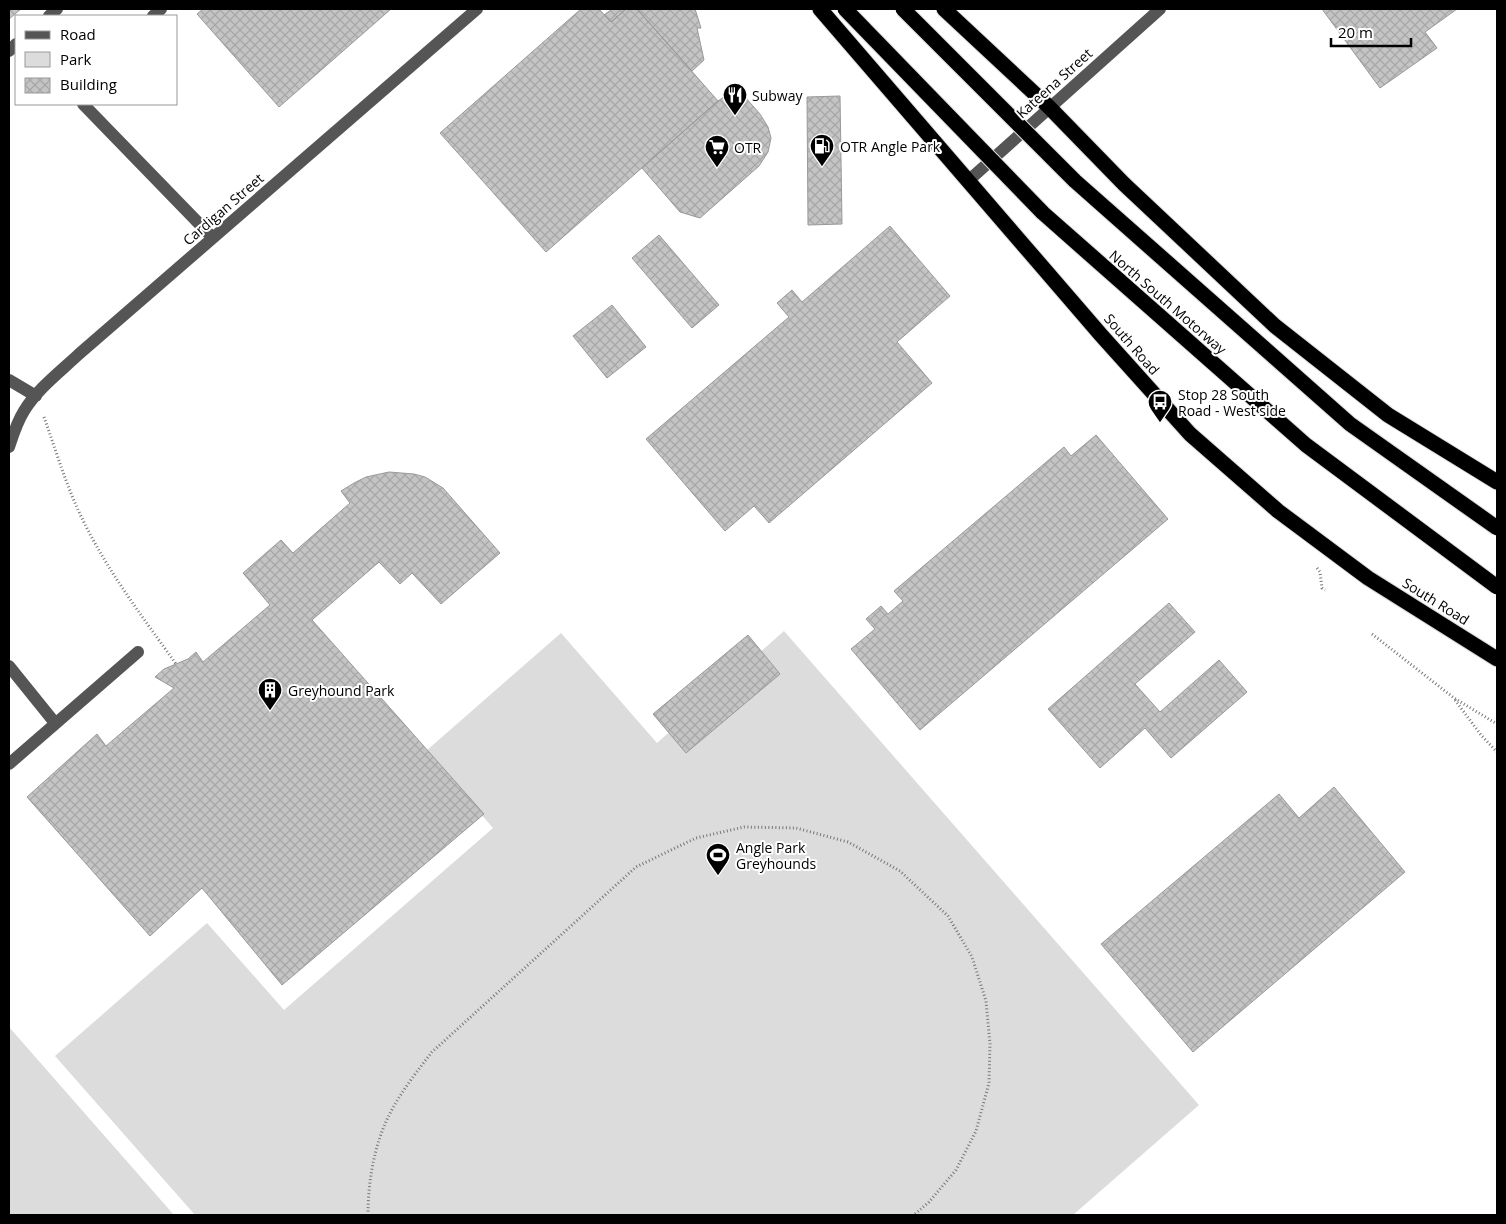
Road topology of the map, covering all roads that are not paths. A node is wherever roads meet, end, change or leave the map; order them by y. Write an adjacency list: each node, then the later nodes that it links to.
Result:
1 (477, 9): 10 (street, Cardigan Street)
2 (820, 9): 9 (highway, South Road)
3 (845, 9): 16 (highway, North South Motorway, bridge)
4 (903, 9): 15 (highway, North South Motorway, bridge)
5 (944, 9): 8 (highway)
6 (1160, 9): 8 (street, Kateena Street)
7 (83, 105): 10 (street)
8 (1049, 107): 9 (street, Kateena Street); 14 (highway)
9 (968, 181): 18 (highway, South Road)
10 (213, 238): 12 (street, Cardigan Street)
11 (9, 380): 12 (street)
12 (36, 396): 13 (street, Cardigan Street)
13 (9, 447)
14 (1497, 482)
15 (1497, 528)
16 (1497, 587)
17 (138, 652): 20 (street)
18 (1497, 659)
19 (9, 666): 20 (street)
20 (55, 723): 21 (street)
21 (9, 764)

